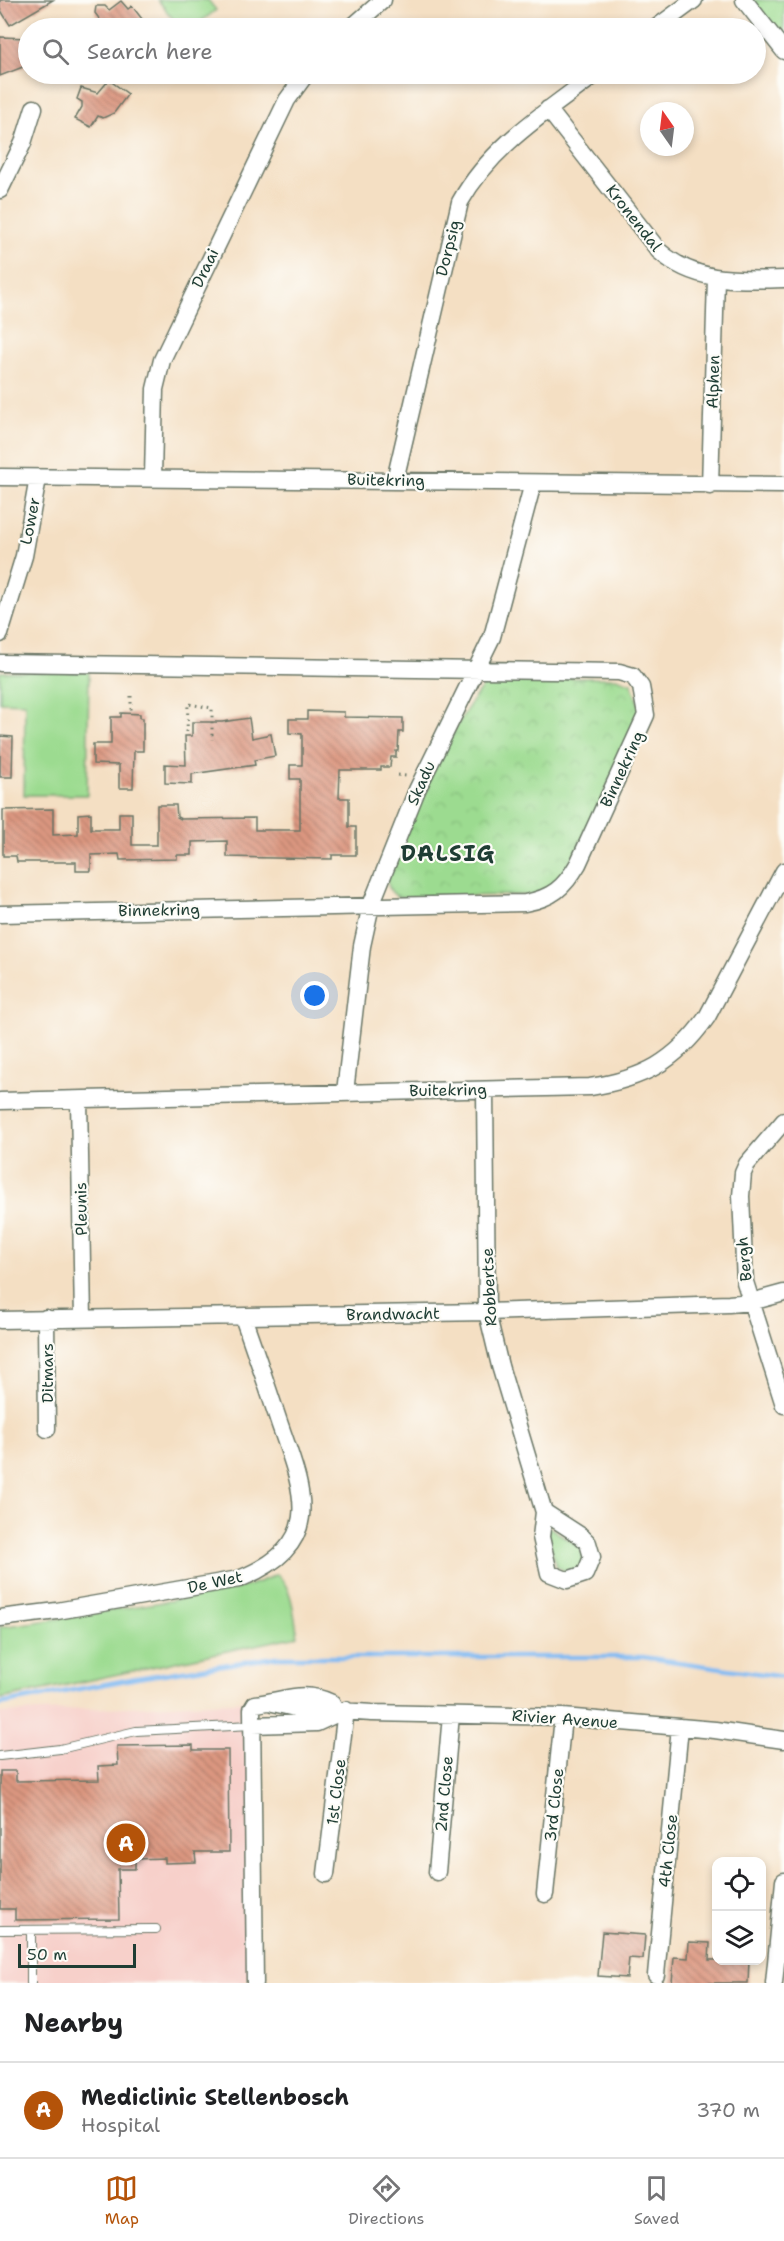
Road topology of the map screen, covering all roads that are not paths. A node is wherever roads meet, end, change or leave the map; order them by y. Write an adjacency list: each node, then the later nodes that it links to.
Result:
1 (383, 0): 4 (street)
2 (694, 0): 5 (street)
3 (744, 0): 6 (street)
4 (362, 18)
5 (670, 18)
6 (758, 18)
7 (766, 28): 8 (street)
8 (784, 51)
9 (299, 84): 17 (street, Draai)
10 (582, 84): 12 (street, Dorpsig)
11 (34, 108): 13 (street)
12 (548, 109): 14 (street, Kronendal); 19 (street, Dorpsig)
13 (0, 190)
14 (716, 278): 15 (street, Kronendal); 21 (street, Alphen)
15 (784, 279)
16 (0, 477): 18 (street, Buitekring)
17 (153, 477): 18 (street, Buitekring); 19 (street, Buitekring)
18 (38, 478): 23 (street, Lower)
19 (395, 480): 20 (street, Buitekring)
20 (533, 483): 21 (street, Buitekring); 25 (street, Skadu)
21 (710, 486): 22 (street, Buitekring)
22 (780, 487)
23 (0, 634)
24 (0, 663): 25 (street, Binnekring)
25 (478, 668): 27 (street, Skadu); 27 (street, Binnekring)
26 (784, 871): 29 (street, Buitekring)
27 (371, 905): 28 (street, Binnekring); 30 (street, Skadu)
28 (0, 914)
29 (485, 1090): 30 (street, Buitekring); 36 (street, Robbertse)
30 (345, 1092): 31 (street, Buitekring)
31 (79, 1100): 32 (street, Buitekring); 39 (street, Pleunis)
32 (0, 1101)
33 (784, 1122): 35 (street, Bergh)
34 (784, 1293): 35 (street, Brandwacht)
35 (751, 1302): 36 (street, Brandwacht); 41 (street, Bergh)
36 (487, 1312): 37 (street, Brandwacht); 43 (street, Robbertse)
37 (243, 1317): 39 (street, Brandwacht); 44 (street, De Wet)
38 (46, 1318): 39 (street, Brandwacht); 40 (street, Brandwacht); 42 (street, Ditmars)
39 (83, 1318)
40 (0, 1320)
41 (784, 1406)
42 (47, 1429)
43 (544, 1512)
44 (0, 1618)
45 (346, 1710): 46 (street, Rivier Avenue); 48 (street); 48 (street, Rivier Avenue); 53 (street, 1st Close)
46 (451, 1715): 47 (street, Rivier Avenue); 52 (street, 2nd Close)
47 (562, 1717): 49 (street, Rivier Avenue); 55 (street, 3rd Close)
48 (252, 1725): 51 (lane); 61 (street)
49 (680, 1727): 50 (street, Rivier Avenue); 59 (street, 4th Close)
50 (784, 1740)
51 (0, 1756)
52 (437, 1872)
53 (326, 1874)
54 (784, 1881): 62 (street)
55 (545, 1894)
56 (156, 1929): 58 (lane)
57 (0, 1930): 58 (lane)
58 (31, 1930): 60 (lane)
59 (656, 1976)
60 (31, 1983)
61 (255, 1983)
62 (774, 1983)

